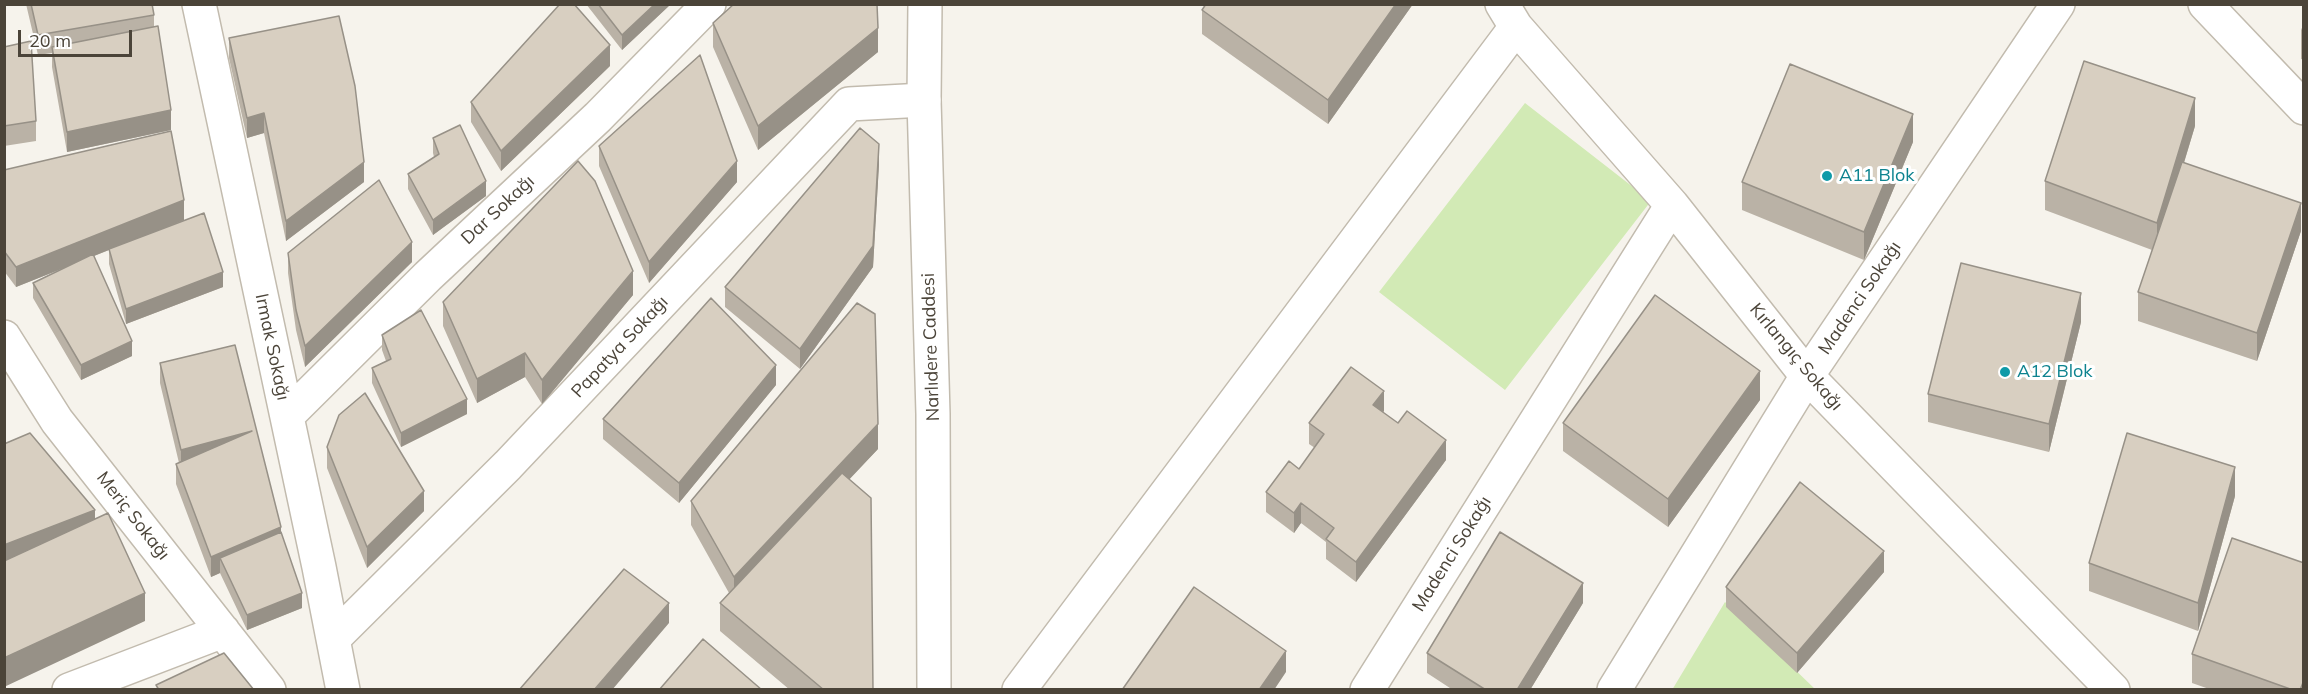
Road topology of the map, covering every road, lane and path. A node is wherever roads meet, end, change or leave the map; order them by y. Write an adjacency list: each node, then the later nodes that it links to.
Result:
1 (199, 4): 12 (street, Irmak Sokağı)
2 (709, 4): 12 (street, Dar Sokağı)
3 (925, 4): 7 (street, Narlıdere Caddesi)
4 (2058, 4): 11 (street, Madenci Sokağı)
5 (2205, 4): 8 (street)
6 (1509, 16): 9 (street, Kırlangıç Sokağı); 19 (street)
7 (924, 100): 14 (street, Papatya Sokağı); 18 (street, Narlıdere Caddesi)
8 (2304, 108)
9 (1672, 205): 11 (street, Kırlangıç Sokağı); 20 (street, Madenci Sokağı)
10 (4, 337): 13 (street, Meriç Sokağı)
11 (1807, 376): 21 (street, Madenci Sokağı); 22 (street, Kırlangıç Sokağı)
12 (287, 416): 14 (street, Irmak Sokağı)
13 (223, 631): 15 (street); 16 (street, Meriç Sokağı)
14 (334, 638): 17 (street, Irmak Sokağı)
15 (69, 690)
16 (269, 690)
17 (343, 690)
18 (934, 690)
19 (1019, 690)
20 (1366, 690)
21 (1614, 690)
22 (2113, 690)

